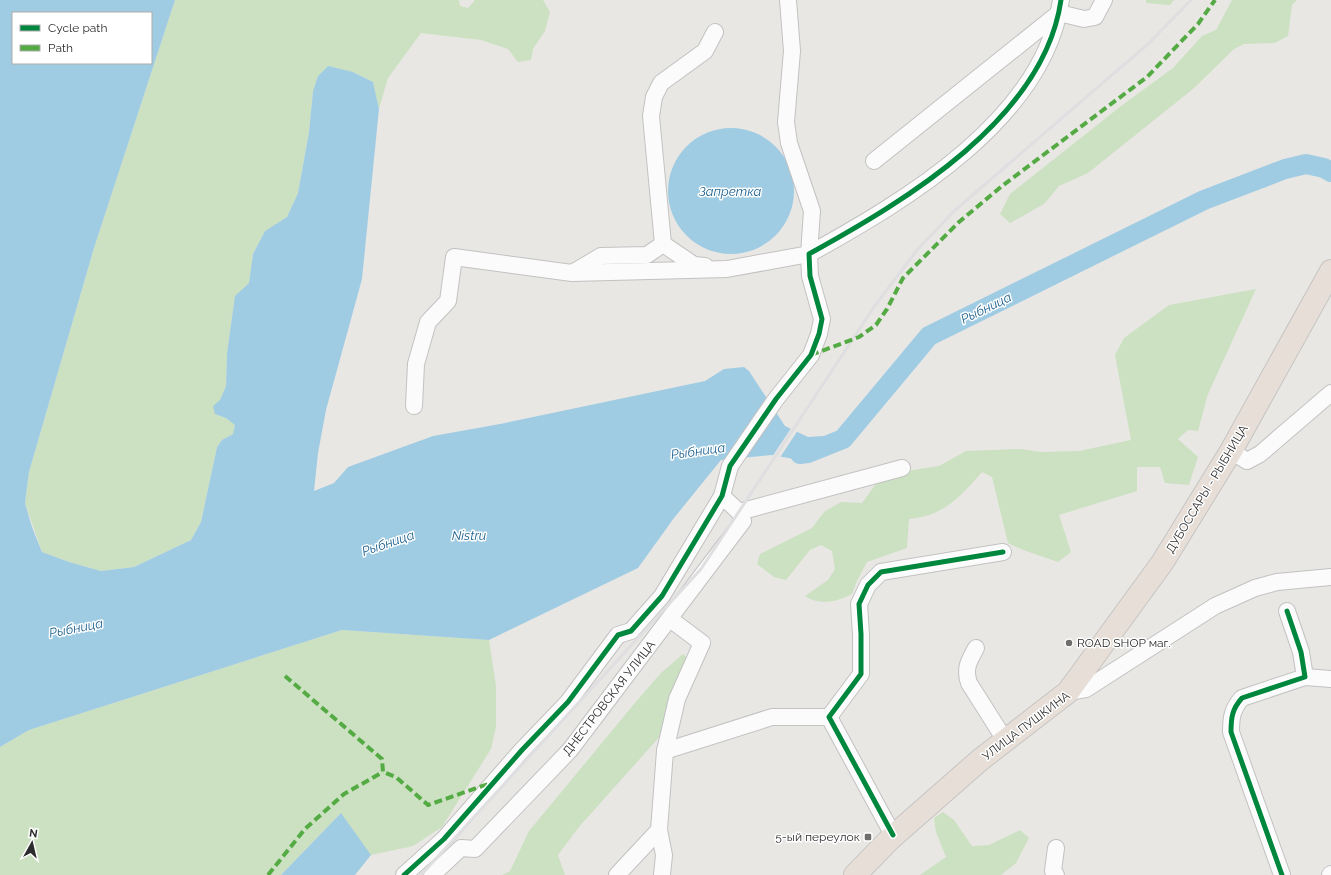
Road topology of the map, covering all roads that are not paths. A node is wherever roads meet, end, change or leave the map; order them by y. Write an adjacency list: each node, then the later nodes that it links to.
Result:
1 (788, 0): 7 (street)
2 (1104, 0): 3 (street)
3 (1060, 7): 5 (street); 7 (street)
4 (714, 32): 6 (street)
5 (874, 161)
6 (663, 244): 8 (street); 9 (street)
7 (809, 254): 8 (street); 15 (street, ДНЕСТРОВСКАЯ УЛИЦА)
8 (727, 269): 9 (street)
9 (572, 273): 12 (street)
10 (1330, 274): 13 (highway, ДУБОССАРЫ - РЫБНИЦА)
11 (1331, 393): 13 (street)
12 (414, 406)
13 (1231, 450): 24 (highway, ДУБОССАРЫ - РЫБНИЦА)
14 (902, 468): 16 (street)
15 (722, 496): 16 (street); 31 (street, ДНЕСТРОВСКАЯ УЛИЦА)
16 (739, 512): 20 (street, ДНЕСТРОВСКАЯ УЛИЦА)
17 (1003, 552): 25 (street)
18 (1331, 577): 24 (street, УЛИЦА ПУШКИНА)
19 (1287, 611): 22 (street)
20 (670, 618): 27 (street); 32 (street, ДНЕСТРОВСКАЯ УЛИЦА)
21 (976, 648): 26 (street)
22 (1305, 677): 23 (street); 37 (street)
23 (1331, 679)
24 (1068, 692): 26 (highway, УЛИЦА ПУШКИНА)
25 (830, 717): 27 (street); 29 (street)
26 (1005, 740): 29 (highway, УЛИЦА ПУШКИНА)
27 (665, 751): 28 (street)
28 (659, 830): 33 (street); 34 (street)
29 (893, 836): 35 (highway, УЛИЦА ПУШКИНА)
30 (1056, 848): 36 (street)
31 (404, 875)
32 (432, 875)
33 (617, 875)
34 (662, 875)
35 (855, 875)
36 (1056, 875)
37 (1282, 875)

